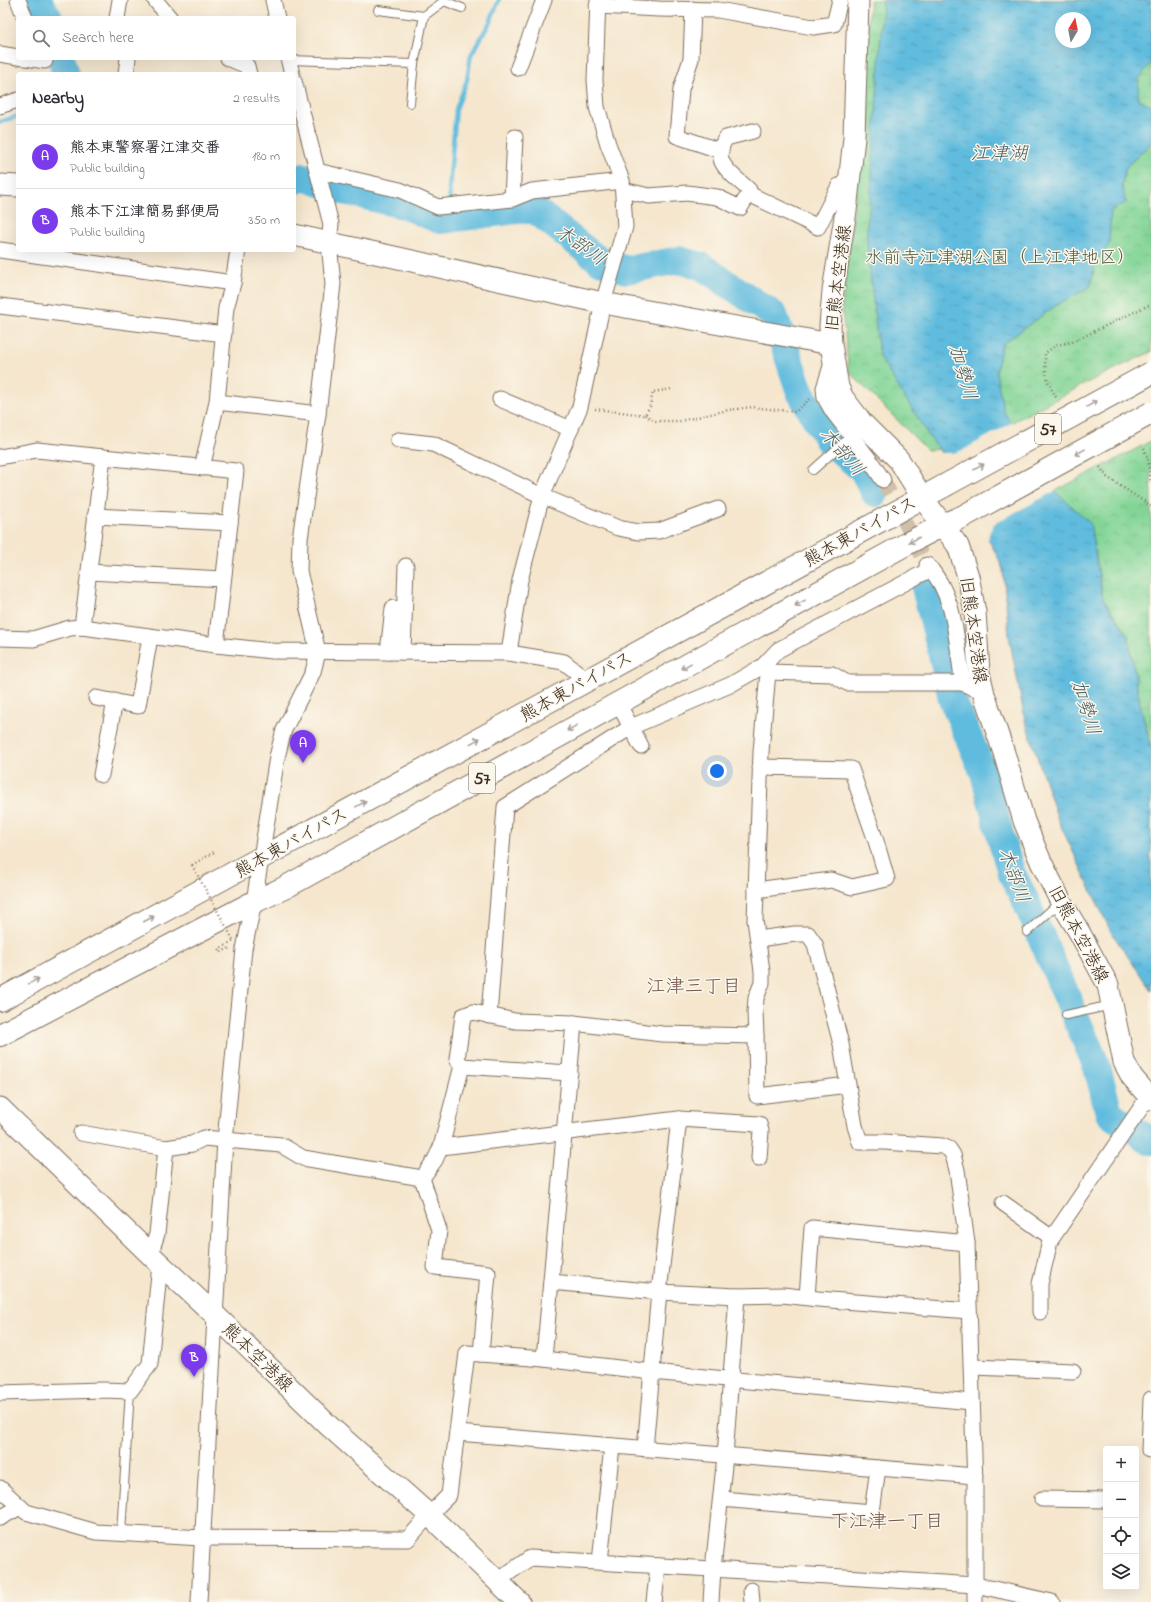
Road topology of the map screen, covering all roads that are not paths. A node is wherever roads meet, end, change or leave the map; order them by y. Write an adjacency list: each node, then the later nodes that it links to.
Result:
1 (15, 0): 12 (street)
2 (120, 0): 13 (street)
3 (155, 0): 14 (street)
4 (273, 0): 15 (street)
5 (544, 0): 25 (street)
6 (840, 0): 11 (street)
7 (858, 0): 40 (street, 旧熊本空港線)
8 (597, 3): 11 (street); 39 (street)
9 (462, 8): 16 (lane)
10 (378, 10): 16 (lane)
11 (693, 10): 35 (street)
12 (24, 16)
13 (117, 16)
14 (168, 16)
15 (277, 16)
16 (424, 16): 24 (lane)
17 (0, 54): 18 (street)
18 (16, 57)
19 (32, 60): 22 (street)
20 (128, 60): 26 (street)
21 (233, 60): 27 (street)
22 (45, 64)
23 (290, 64): 24 (lane)
24 (414, 64): 30 (lane)
25 (518, 68)
26 (126, 72)
27 (248, 72)
28 (296, 95): 32 (street)
29 (16, 101): 31 (street)
30 (410, 103)
31 (0, 106)
32 (299, 117): 36 (street)
33 (753, 132): 35 (street)
34 (515, 137): 42 (street)
35 (720, 151): 41 (street)
36 (317, 171): 42 (street); 44 (street)
37 (0, 185): 38 (street)
38 (16, 186)
39 (623, 186): 41 (street); 42 (street); 48 (street)
40 (849, 187): 41 (street); 51 (street, 旧熊本空港線)
41 (750, 194)
42 (512, 199)
43 (296, 235): 44 (street)
44 (330, 243): 48 (street); 56 (street)
45 (0, 250): 47 (street)
46 (238, 252): 47 (street)
47 (233, 283): 50 (street)
48 (603, 303): 51 (street); 57 (street)
49 (0, 306): 50 (street)
50 (224, 334): 54 (street)
51 (832, 351): 58 (street); 66 (street, 旧熊本空港線)
52 (1151, 373): 66 (highway, 熊本東バイパス / 57, one-way to 52, bridge)
53 (500, 399): 57 (street)
54 (217, 402): 56 (street); 62 (street)
55 (1151, 413): 69 (highway, 熊本東バイパス / 57, one-way to 69, bridge)
56 (318, 414): 79 (street)
57 (571, 429): 65 (street)
58 (848, 439): 63 (lane); 64 (street)
59 (398, 440): 65 (street)
60 (0, 457): 61 (street)
61 (103, 457): 62 (street); 68 (street)
62 (202, 468): 70 (street)
63 (813, 470)
64 (883, 480)
65 (542, 496): 67 (street); 81 (street)
66 (922, 497): 69 (street, 旧熊本空港線); 83 (highway, 熊本東バイパス / 57)
67 (718, 509)
68 (95, 516): 70 (street); 72 (street)
69 (952, 521): 85 (street, 旧熊本空港線); 88 (highway, 熊本東バイパス / 57, one-way to 88)
70 (230, 523): 73 (street)
71 (406, 566): 80 (street)
72 (89, 572): 73 (street); 75 (street)
73 (224, 579): 78 (street)
74 (393, 608): 80 (street)
75 (82, 627): 76 (street); 77 (street)
76 (150, 637): 78 (street); 87 (street)
77 (0, 638)
78 (216, 645): 79 (street)
79 (318, 652): 80 (street); 93 (street)
80 (396, 652): 81 (street)
81 (509, 653): 83 (street)
82 (765, 669): 84 (street); 84 (street); 89 (street); 91 (street)
83 (587, 680): 93 (highway, 熊本東バイパス / 57, one-way to 83)
84 (963, 683): 85 (street)
85 (984, 694): 96 (street, 旧熊本空港線)
86 (96, 698): 87 (street)
87 (115, 701): 92 (street)
88 (618, 703): 89 (street); 95 (highway, 熊本東バイパス / 57, one-way to 95)
89 (631, 727): 90 (street); 102 (street)
90 (641, 746)
91 (760, 767): 94 (street); 94 (street)
92 (101, 775)
93 (261, 858): 95 (street); 99 (highway, 熊本東バイパス / 57, one-way to 93)
94 (756, 890): 98 (street)
95 (254, 902): 104 (highway, 熊本東バイパス / 57); 114 (street)
96 (1061, 902): 97 (lane); 100 (street, 旧熊本空港線)
97 (1027, 932)
98 (758, 939): 105 (street); 108 (street)
99 (0, 1000)
100 (1112, 1005): 101 (lane); 109 (street, 旧熊本空港線)
101 (1066, 1015)
102 (489, 1016): 103 (street); 106 (street)
103 (574, 1023): 105 (street); 107 (street)
104 (0, 1035)
105 (756, 1036): 108 (street)
106 (462, 1066): 107 (street); 115 (street)
107 (570, 1073): 112 (street)
108 (848, 1085): 121 (street)
109 (1150, 1098): 120 (street)
110 (0, 1108): 122 (street, 熊本空港線)
111 (679, 1119): 112 (street); 117 (street); 124 (street)
112 (564, 1132): 115 (street); 123 (street)
113 (81, 1133): 116 (street)
114 (225, 1140): 116 (street); 118 (street); 129 (street)
115 (441, 1147): 118 (street)
116 (166, 1148): 122 (street)
117 (759, 1158)
118 (422, 1178): 130 (street)
119 (1003, 1203): 120 (street)
120 (1052, 1238): 128 (street)
121 (967, 1243): 126 (street); 127 (street)
122 (155, 1260): 129 (street, 熊本空港線); 136 (street)
123 (551, 1282): 124 (street); 131 (street)
124 (659, 1292): 125 (street); 134 (street)
125 (737, 1296): 126 (street); 135 (street)
126 (807, 1297): 127 (street)
127 (969, 1311): 132 (street)
128 (1040, 1312)
129 (214, 1314): 152 (street, 熊本空港線); 155 (street)
130 (481, 1354): 131 (street); 140 (street)
131 (544, 1359): 134 (street)
132 (972, 1367): 133 (street); 139 (street)
133 (1073, 1371)
134 (652, 1372): 135 (street); 142 (street)
135 (731, 1379): 139 (street); 144 (street)
136 (130, 1391): 137 (street); 154 (lane)
137 (0, 1392)
138 (1151, 1400): 143 (street)
139 (972, 1402): 146 (street)
140 (457, 1434): 141 (street); 152 (street)
141 (612, 1446): 142 (street); 156 (street)
142 (646, 1449): 144 (street)
143 (1145, 1450)
144 (726, 1456): 145 (street); 148 (street)
145 (878, 1468): 146 (street); 148 (street)
146 (975, 1476): 160 (street)
147 (0, 1488): 151 (street)
148 (721, 1499): 158 (street)
149 (1042, 1499): 150 (street)
150 (1103, 1500)
151 (20, 1507): 153 (street); 154 (street)
152 (428, 1515): 155 (street); 159 (street, 熊本空港線)
153 (0, 1518)
154 (122, 1533): 155 (street)
155 (202, 1538): 161 (street)
156 (600, 1562): 157 (street); 159 (street)
157 (658, 1566): 158 (street); 163 (street)
158 (713, 1569): 160 (street); 164 (street)
159 (497, 1581): 162 (street, 熊本空港線)
160 (976, 1585): 165 (street); 166 (street)
161 (199, 1602)
162 (518, 1602)
163 (654, 1602)
164 (711, 1602)
165 (975, 1602)
166 (1052, 1602)

